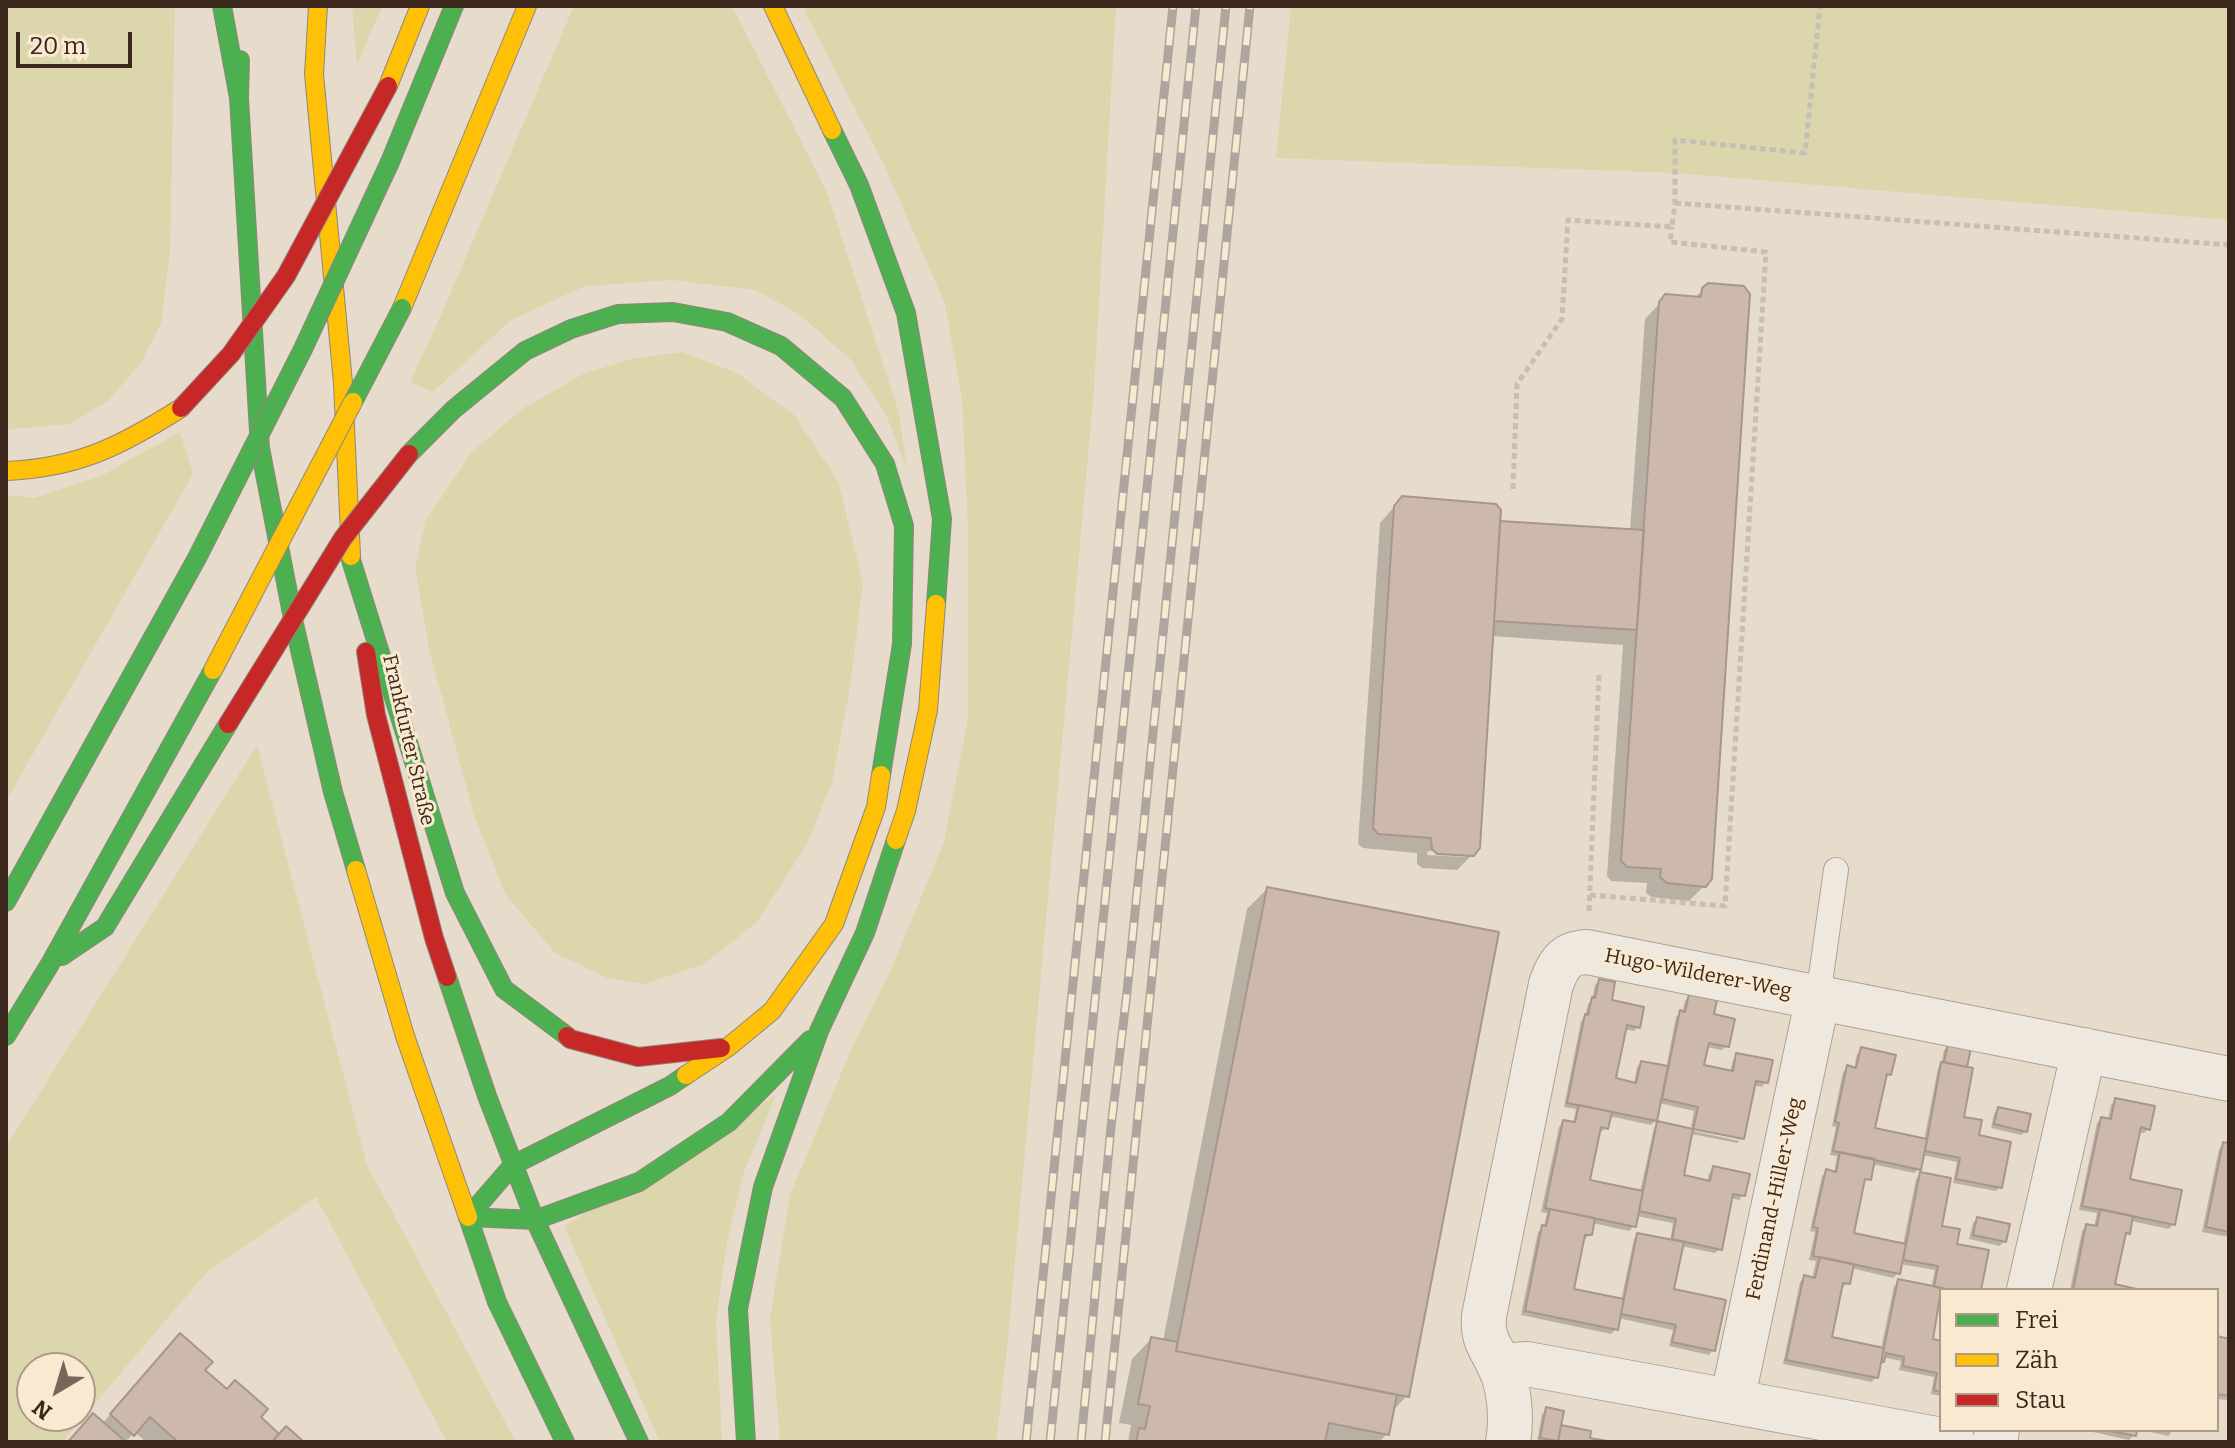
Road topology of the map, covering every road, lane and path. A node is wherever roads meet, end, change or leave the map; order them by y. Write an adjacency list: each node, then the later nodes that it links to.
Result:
1 (222, 6): 9 (main road)
2 (318, 6): 15 (main road, Frankfurter Straße)
3 (420, 6): 13 (main road, bridge)
4 (454, 6): 19 (main road, bridge)
5 (527, 6): 21 (main road, bridge)
6 (773, 6): 23 (main road)
7 (1820, 6): 10 (path)
8 (242, 21): 9 (main road)
9 (239, 98): 29 (main road)
10 (1675, 203): 11 (path); 12 (path)
11 (1672, 227): 14 (path); 18 (path)
12 (2229, 245)
13 (6, 471)
14 (1513, 489)
15 (351, 560): 25 (main road); 28 (main road, Frankfurter Straße)
16 (1599, 673): 18 (path)
17 (1836, 870): 22 (lane)
18 (1590, 895): 20 (path)
19 (6, 902)
20 (1587, 952): 22 (street, Hugo-Wilderer-Weg); 32 (street, Hugo-Wilderer-Weg)
21 (50, 964): 24 (main road); 25 (main road, bridge)
22 (1818, 997): 26 (street, Hugo-Wilderer-Weg); 33 (street, Ferdinand-Hiller-Weg)
23 (819, 1031): 30 (main road); 36 (main road)
24 (6, 1036)
25 (727, 1048): 28 (main road)
26 (2084, 1050): 27 (street, Hugo-Wilderer-Weg); 31 (street)
27 (2229, 1079)
28 (513, 1165): 29 (main road); 30 (main road, Frankfurter Straße)
29 (468, 1217): 30 (main road); 34 (main road)
30 (535, 1220): 35 (main road, Frankfurter Straße)
31 (2029, 1288)
32 (1500, 1366): 33 (street); 37 (street, Hugo-Wilderer-Weg)
33 (1732, 1401): 38 (street)
34 (565, 1442)
35 (639, 1442)
36 (746, 1442)
37 (1508, 1442)
38 (1953, 1442)

